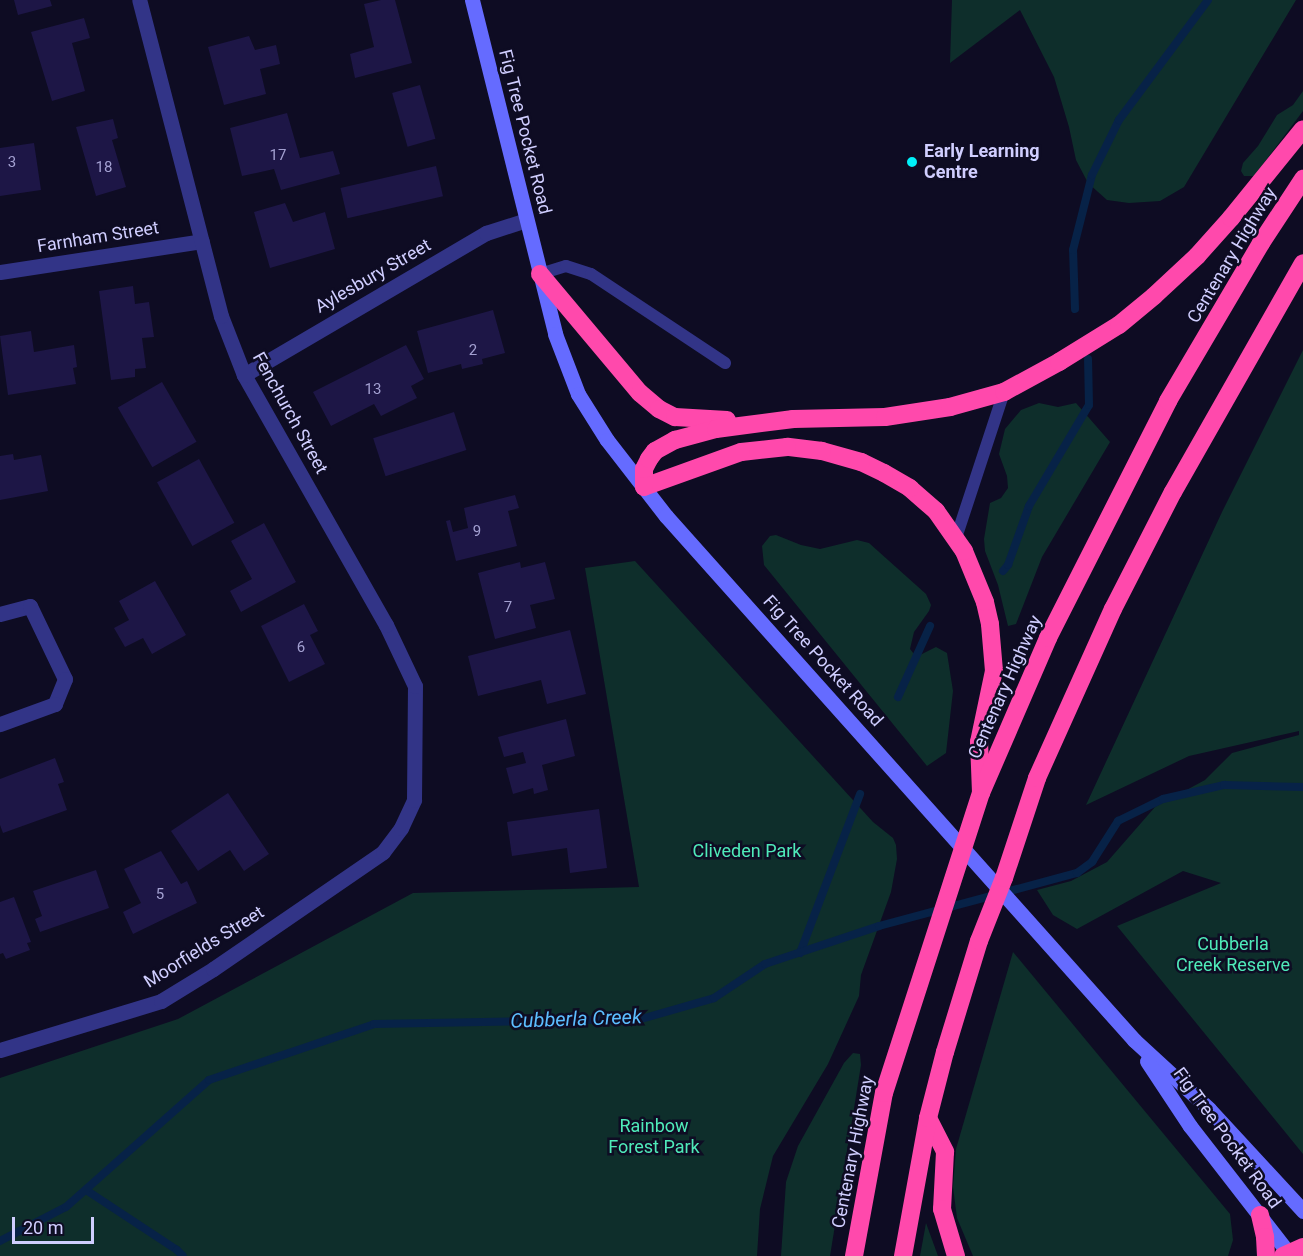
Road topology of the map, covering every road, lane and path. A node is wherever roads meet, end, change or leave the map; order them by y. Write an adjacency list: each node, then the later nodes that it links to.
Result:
1 (139, 0): 6 (street, Fenchurch Street)
2 (472, 0): 5 (main road, Fig Tree Pocket Road)
3 (1303, 129): 12 (highway)
4 (1303, 179): 18 (highway, Centenary Highway)
5 (526, 220): 9 (main road, Fig Tree Pocket Road); 11 (street, Aylesbury Street)
6 (202, 242): 8 (street, Farnham Street); 11 (street, Fenchurch Street)
7 (1303, 263): 22 (highway)
8 (0, 272)
9 (540, 274): 10 (lane); 13 (highway); 14 (main road, Fig Tree Pocket Road)
10 (725, 363)
11 (244, 375): 19 (street, Fenchurch Street)
12 (1004, 392): 13 (highway); 15 (lane)
13 (765, 421): 14 (highway)
14 (644, 487): 15 (highway); 20 (main road, Fig Tree Pocket Road)
15 (957, 538): 18 (highway)
16 (0, 614): 17 (street)
17 (0, 724)
18 (981, 793): 26 (highway, Centenary Highway)
19 (401, 828): 21 (street, Moorfields Street)
20 (1134, 1040): 23 (main road, Fig Tree Pocket Road); 24 (main road, Fig Tree Pocket Road)
21 (0, 1050)
22 (928, 1118): 27 (highway); 28 (highway)
23 (1303, 1212)
24 (1260, 1215): 25 (main road, Fig Tree Pocket Road); 29 (highway)
25 (1292, 1253)
26 (854, 1256)
27 (903, 1256)
28 (956, 1256)
29 (1266, 1256)

